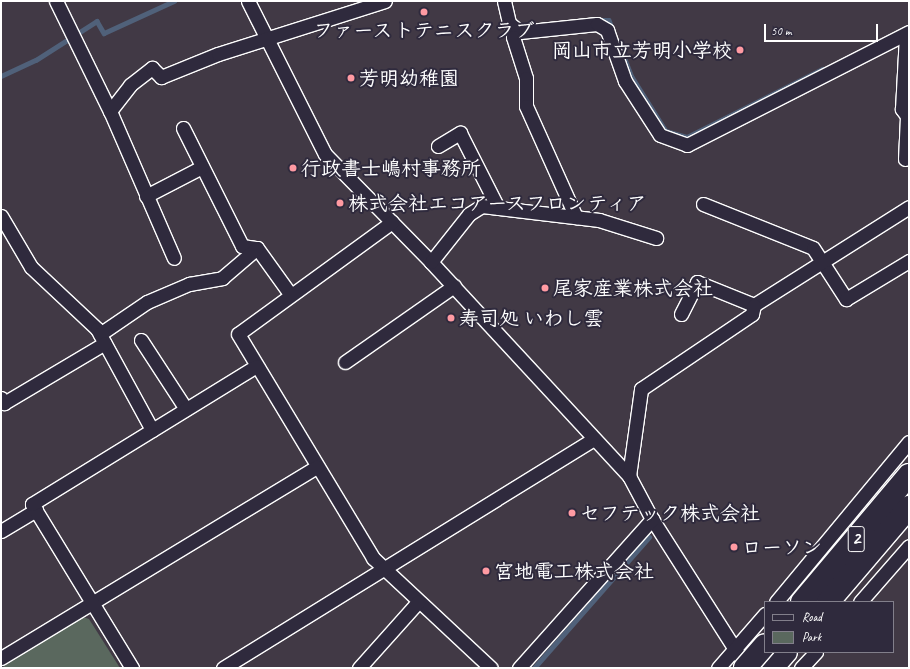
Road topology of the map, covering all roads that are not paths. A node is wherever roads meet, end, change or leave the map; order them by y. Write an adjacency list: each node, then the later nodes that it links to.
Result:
1 (56, 1): 8 (street)
2 (248, 1): 7 (street)
3 (386, 1): 7 (street)
4 (504, 1): 5 (street)
5 (515, 28): 6 (street); 18 (street)
6 (908, 33): 11 (street)
7 (268, 40): 8 (street); 19 (street)
8 (110, 111): 13 (street)
9 (183, 128): 12 (street)
10 (438, 146): 16 (street)
11 (905, 159)
12 (202, 167): 13 (street); 21 (street)
13 (146, 196): 22 (street)
14 (703, 204): 25 (street)
15 (909, 207): 25 (street)
16 (498, 208): 18 (street); 24 (street)
17 (1, 216): 30 (street)
18 (576, 217): 20 (street)
19 (392, 222): 24 (street); 27 (street)
20 (656, 238)
21 (257, 248): 27 (street); 30 (street)
22 (174, 258)
23 (909, 261): 25 (street)
24 (431, 262): 26 (street)
25 (822, 262): 28 (street)
26 (454, 286): 32 (street); 37 (street)
27 (290, 294): 33 (street)
28 (754, 305): 29 (street); 41 (street)
29 (681, 314)
30 (103, 339): 34 (street); 36 (street)
31 (141, 340): 35 (street)
32 (345, 362)
33 (256, 366): 35 (street); 39 (street)
34 (1, 398)
35 (186, 409): 36 (street)
36 (152, 430): 43 (street)
37 (594, 439): 41 (street); 47 (street)
38 (909, 442): 48 (street)
39 (317, 467): 47 (street); 53 (street)
40 (909, 475): 49 (highway, 2)
41 (629, 476): 44 (street)
42 (909, 507): 50 (highway, 2)
43 (36, 510): 45 (street); 53 (street)
44 (652, 519): 56 (street); 64 (street)
45 (1, 531)
46 (909, 546): 51 (street)
47 (386, 569): 52 (street); 61 (street)
48 (777, 601)
49 (803, 601)
50 (829, 601)
51 (861, 601)
52 (418, 602): 62 (street); 63 (street)
53 (92, 604): 59 (street); 60 (street)
54 (764, 615): 56 (street)
55 (764, 646): 66 (highway, bridge)
56 (736, 648): 65 (street); 66 (street)
57 (785, 653): 67 (highway)
58 (815, 653): 68 (street)
59 (1, 658)
60 (132, 668)
61 (223, 668)
62 (359, 668)
63 (491, 668)
64 (520, 668)
65 (718, 668)
66 (746, 668)
67 (772, 668)
68 (802, 668)

